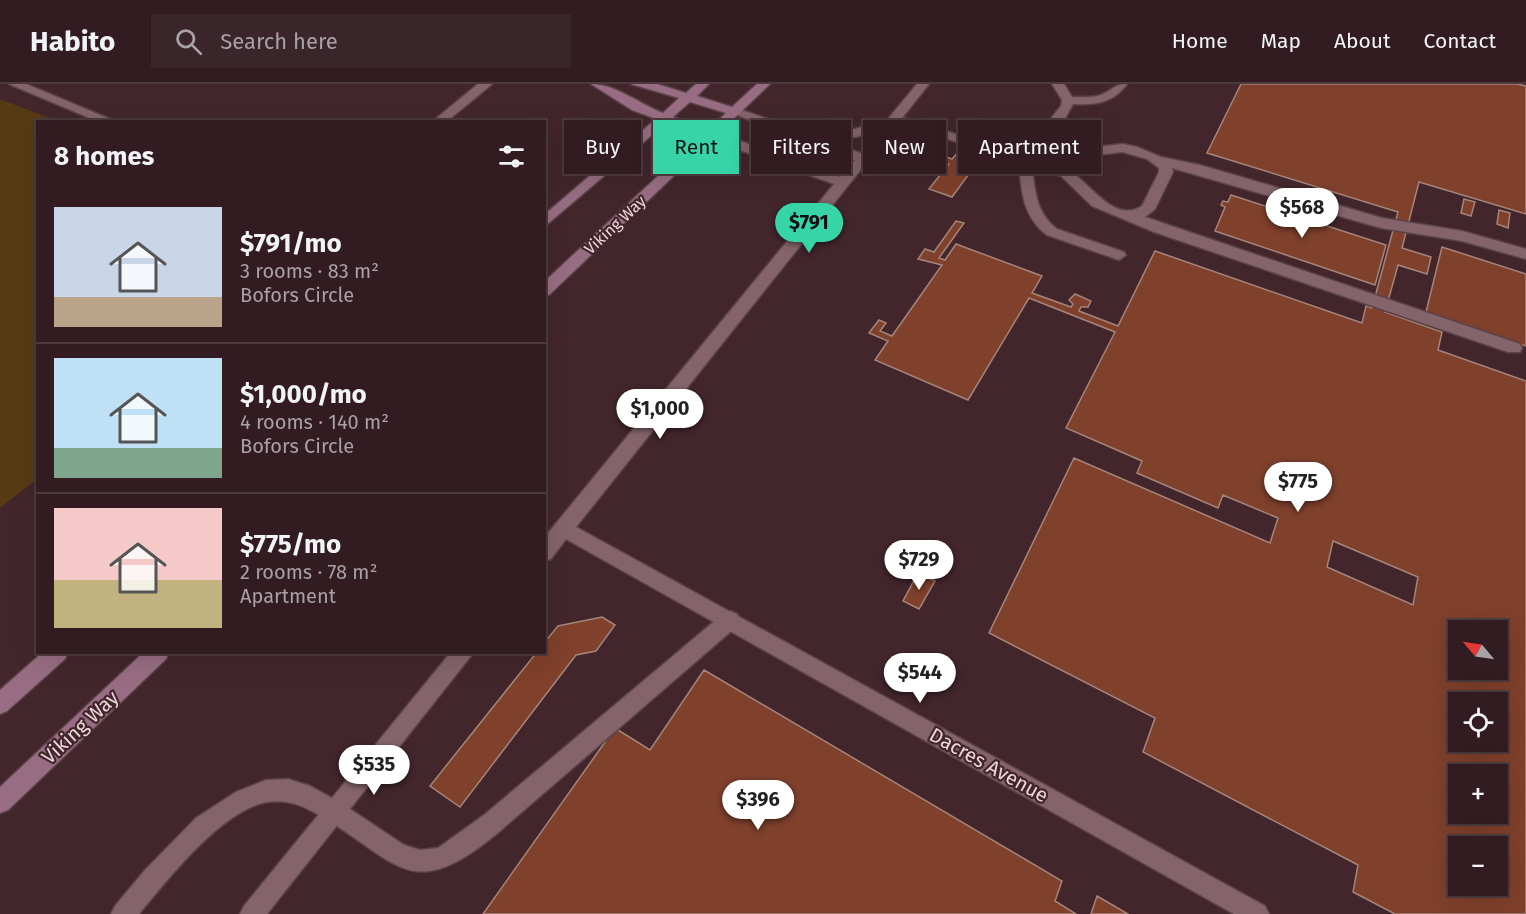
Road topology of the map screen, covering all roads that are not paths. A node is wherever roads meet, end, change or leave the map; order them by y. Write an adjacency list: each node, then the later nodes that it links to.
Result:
1 (15, 84): 15 (street)
2 (486, 84): 16 (street)
3 (597, 84): 13 (main road)
4 (636, 84): 10 (main road)
5 (703, 84): 10 (main road)
6 (764, 84): 12 (main road, Viking Way)
7 (923, 84): 14 (street)
8 (1058, 84): 11 (street)
9 (1121, 84): 11 (street)
10 (688, 97): 12 (main road); 13 (main road)
11 (1068, 100): 20 (street)
12 (735, 112): 18 (main road, Viking Way); 19 (street)
13 (663, 118): 17 (main road); 33 (main road)
14 (894, 119): 21 (street); 22 (street)
15 (106, 120)
16 (441, 120)
17 (669, 120)
18 (727, 120)
19 (757, 120)
20 (1057, 120)
21 (851, 133)
22 (958, 139)
23 (739, 145): 31 (street)
24 (1101, 149): 27 (street)
25 (851, 154): 26 (street)
26 (863, 158): 31 (street)
27 (1159, 160): 32 (street); 34 (street)
28 (669, 174): 36 (main road, Viking Way)
29 (1026, 174): 35 (street)
30 (1065, 174): 32 (street)
31 (844, 183): 38 (street)
32 (1125, 214): 37 (street)
33 (546, 221)
34 (1526, 254)
35 (1119, 255)
36 (546, 289)
37 (1514, 348)
38 (564, 529): 39 (street); 40 (street, Dacres Avenue)
39 (546, 551)
40 (730, 620): 46 (street); 49 (street, Dacres Avenue)
41 (56, 654): 44 (main road)
42 (157, 654): 45 (main road, Viking Way)
43 (462, 654): 46 (street)
44 (0, 704)
45 (0, 802)
46 (335, 813): 47 (street); 48 (street)
47 (123, 914)
48 (252, 914)
49 (1257, 914)

